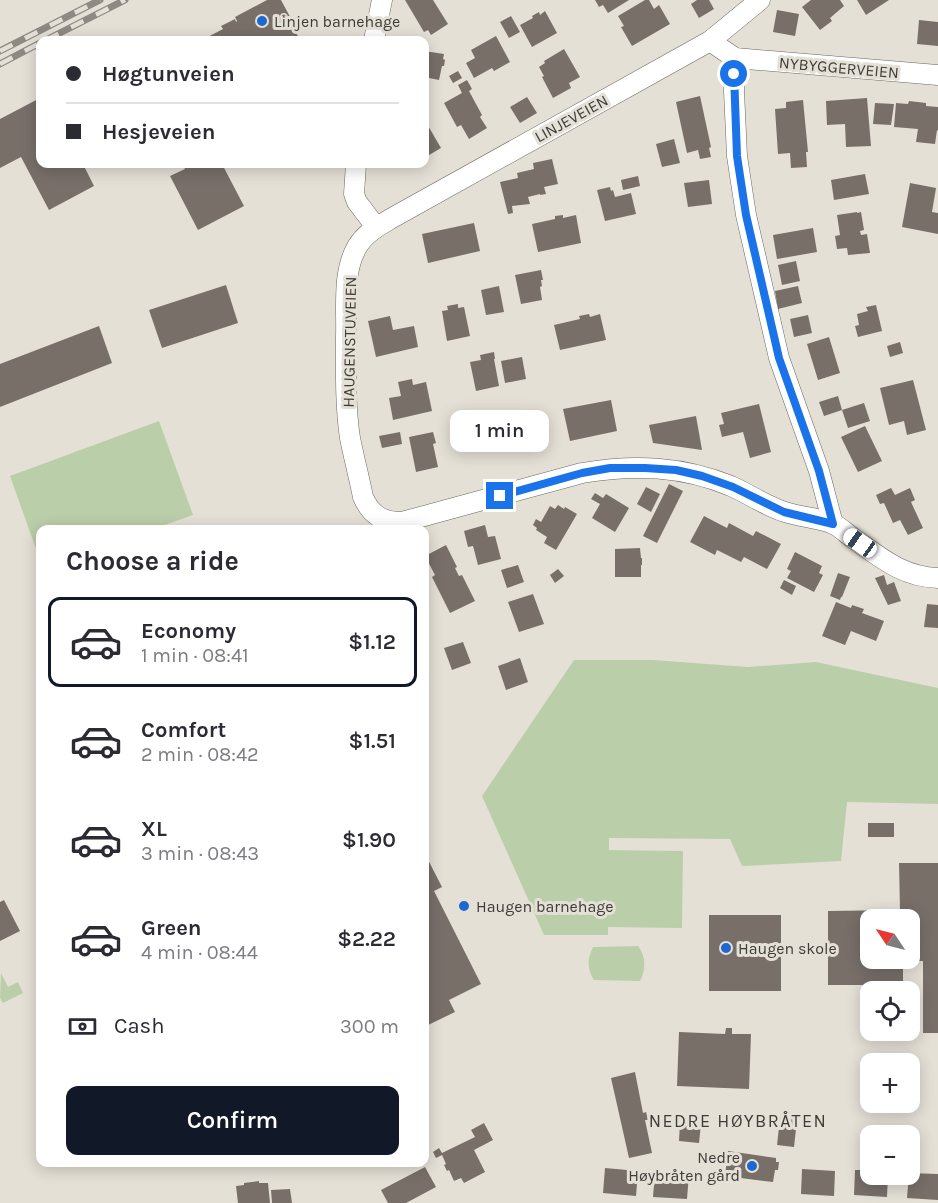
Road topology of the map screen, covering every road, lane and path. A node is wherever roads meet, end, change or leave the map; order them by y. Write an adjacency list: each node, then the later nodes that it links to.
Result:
1 (382, 0): 3 (street)
2 (760, 0): 4 (street, LINJEVEIEN)
3 (375, 36)
4 (710, 41): 5 (street, NYBYGGERVEIEN); 8 (street, LINJEVEIEN)
5 (735, 58): 6 (street, NYBYGGERVEIEN); 9 (street)
6 (938, 75)
7 (356, 168): 8 (street)
8 (376, 228): 9 (street, HAUGENSTUVEIEN)
9 (833, 524): 10 (street)
10 (938, 578)

